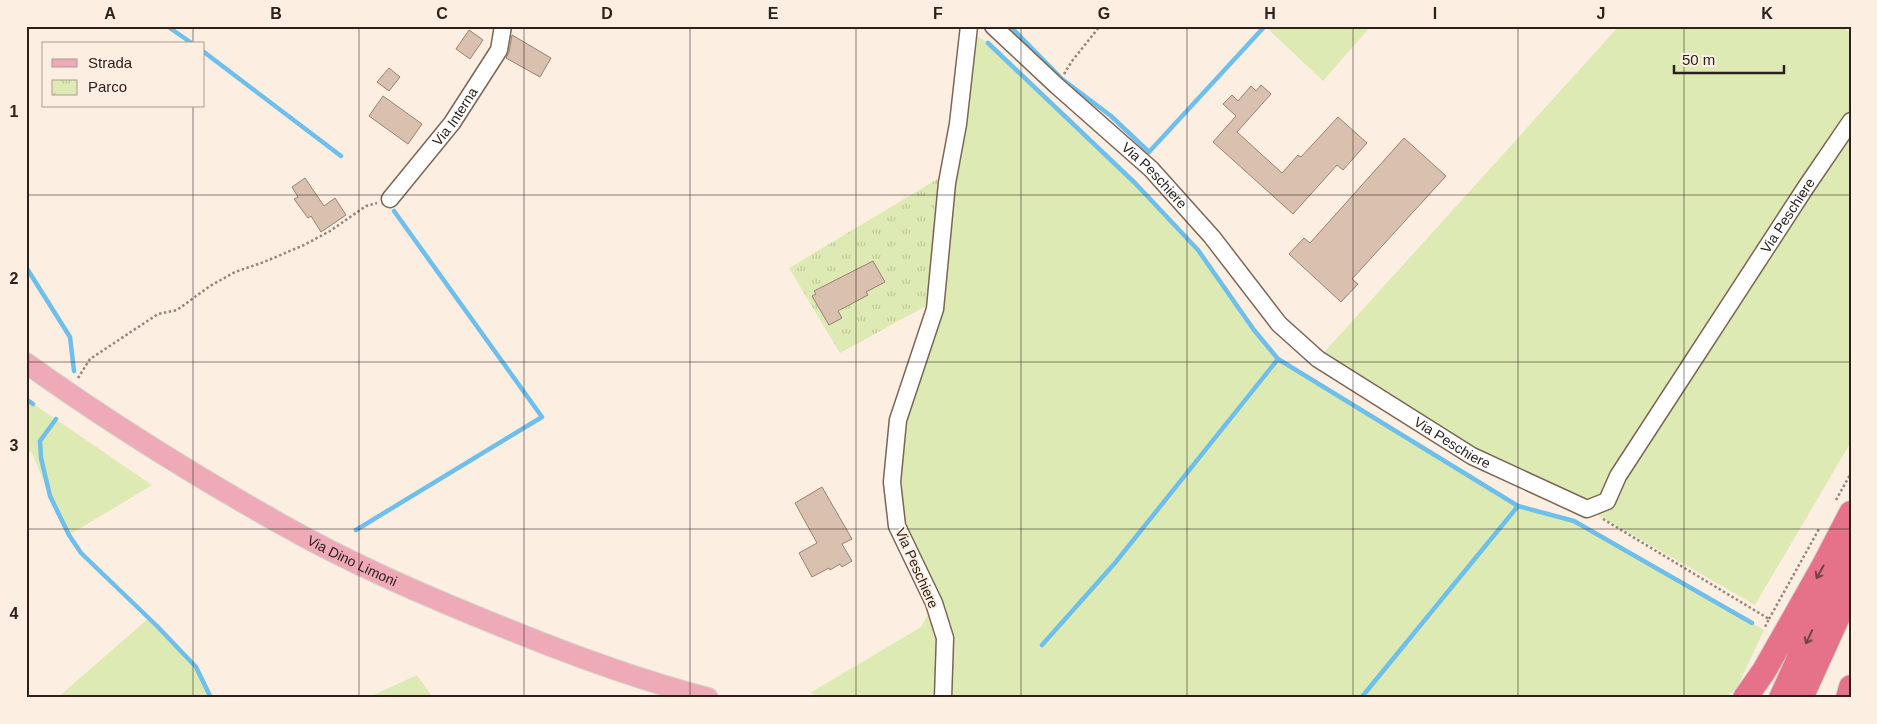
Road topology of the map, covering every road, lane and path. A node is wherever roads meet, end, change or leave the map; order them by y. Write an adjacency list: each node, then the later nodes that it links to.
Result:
1 (503, 26): 7 (street, Via Interna)
2 (969, 26): 20 (street, Via Peschiere)
3 (993, 26): 5 (street, Via Peschiere)
4 (1100, 26): 5 (path)
5 (1057, 86): 11 (street, Via Peschiere)
6 (1851, 121): 11 (street, Via Peschiere)
7 (390, 199): 9 (path)
8 (26, 363): 19 (main road, Via Dino Limoni)
9 (76, 380)
10 (1851, 473): 12 (path)
11 (1587, 509): 16 (path)
12 (1841, 510): 21 (highway, one-way to 21)
13 (1822, 525): 16 (path)
14 (1851, 545): 22 (highway, one-way to 22)
15 (1851, 588): 23 (highway)
16 (1769, 619): 17 (path)
17 (1764, 630)
18 (1851, 687): 24 (highway)
19 (708, 698)
20 (943, 698)
21 (1744, 698)
22 (1781, 698)
23 (1801, 698)
24 (1848, 698)

